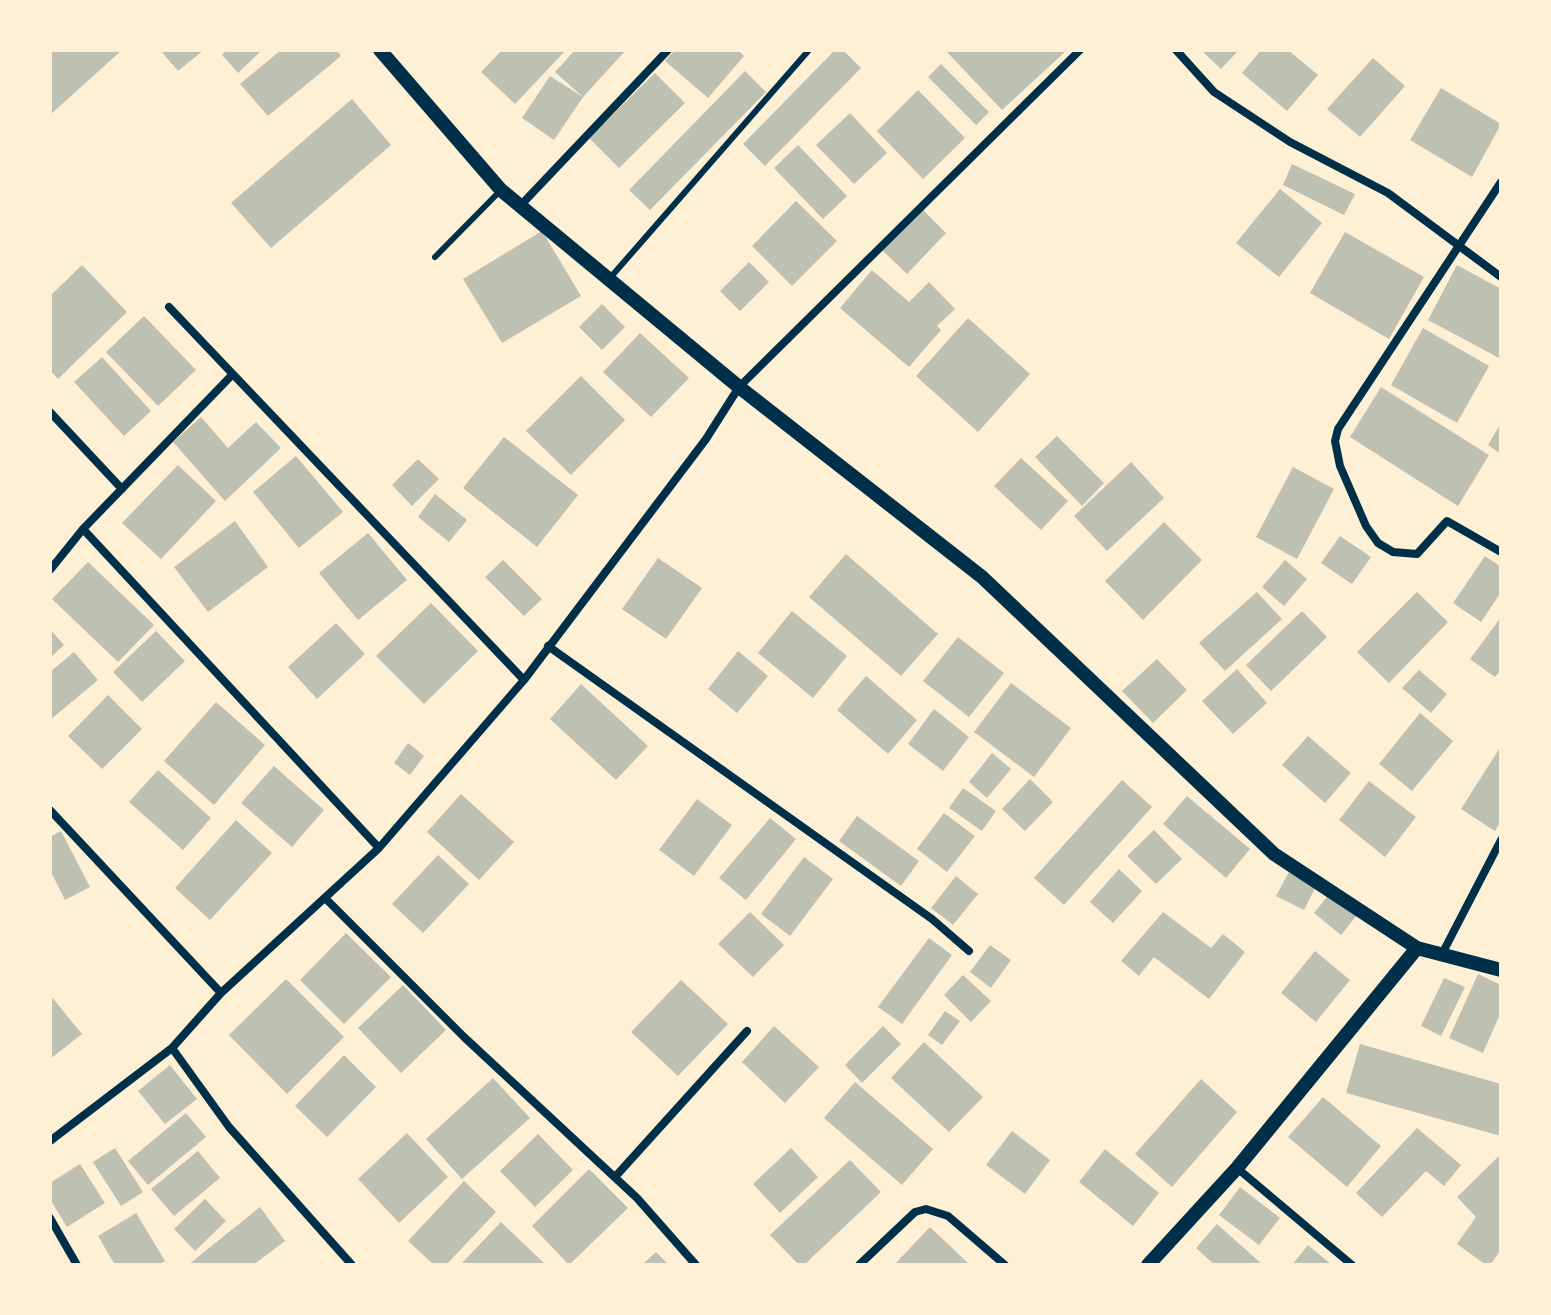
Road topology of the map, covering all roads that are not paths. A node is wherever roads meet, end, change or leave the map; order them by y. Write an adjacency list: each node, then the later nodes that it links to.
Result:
1 (380, 50): 7 (street)
2 (668, 50): 8 (street)
3 (809, 50): 12 (lane)
4 (1080, 50): 15 (street)
5 (1176, 50): 9 (street)
6 (1501, 182): 9 (street)
7 (501, 190): 8 (street); 10 (lane)
8 (520, 206): 12 (street)
9 (1461, 244): 11 (street); 19 (street)
10 (435, 257)
11 (1501, 277)
12 (607, 280): 15 (street)
13 (169, 307): 14 (street)
14 (232, 375): 17 (street); 22 (street)
15 (739, 387): 21 (street); 27 (street)
16 (50, 412): 17 (street)
17 (122, 489): 18 (street)
18 (83, 529): 20 (street); 25 (street)
19 (1501, 552)
20 (50, 570)
21 (548, 646): 22 (street); 28 (street)
22 (524, 680): 25 (street)
23 (50, 810): 31 (street)
24 (1501, 840): 29 (street)
25 (379, 848): 26 (street)
26 (326, 899): 31 (street); 36 (street)
27 (1417, 948): 29 (street); 35 (street)
28 (969, 951)
29 (1442, 954): 30 (street)
30 (1501, 970)
31 (221, 993): 33 (street)
32 (747, 1031): 36 (street)
33 (172, 1048): 34 (street); 39 (street)
34 (50, 1141)
35 (1237, 1168): 43 (street); 44 (street)
36 (615, 1177): 40 (street)
37 (50, 1218): 38 (street)
38 (77, 1265)
39 (352, 1265)
40 (696, 1265)
41 (859, 1265): 42 (street)
42 (1005, 1265)
43 (1148, 1265)
44 (1352, 1265)

